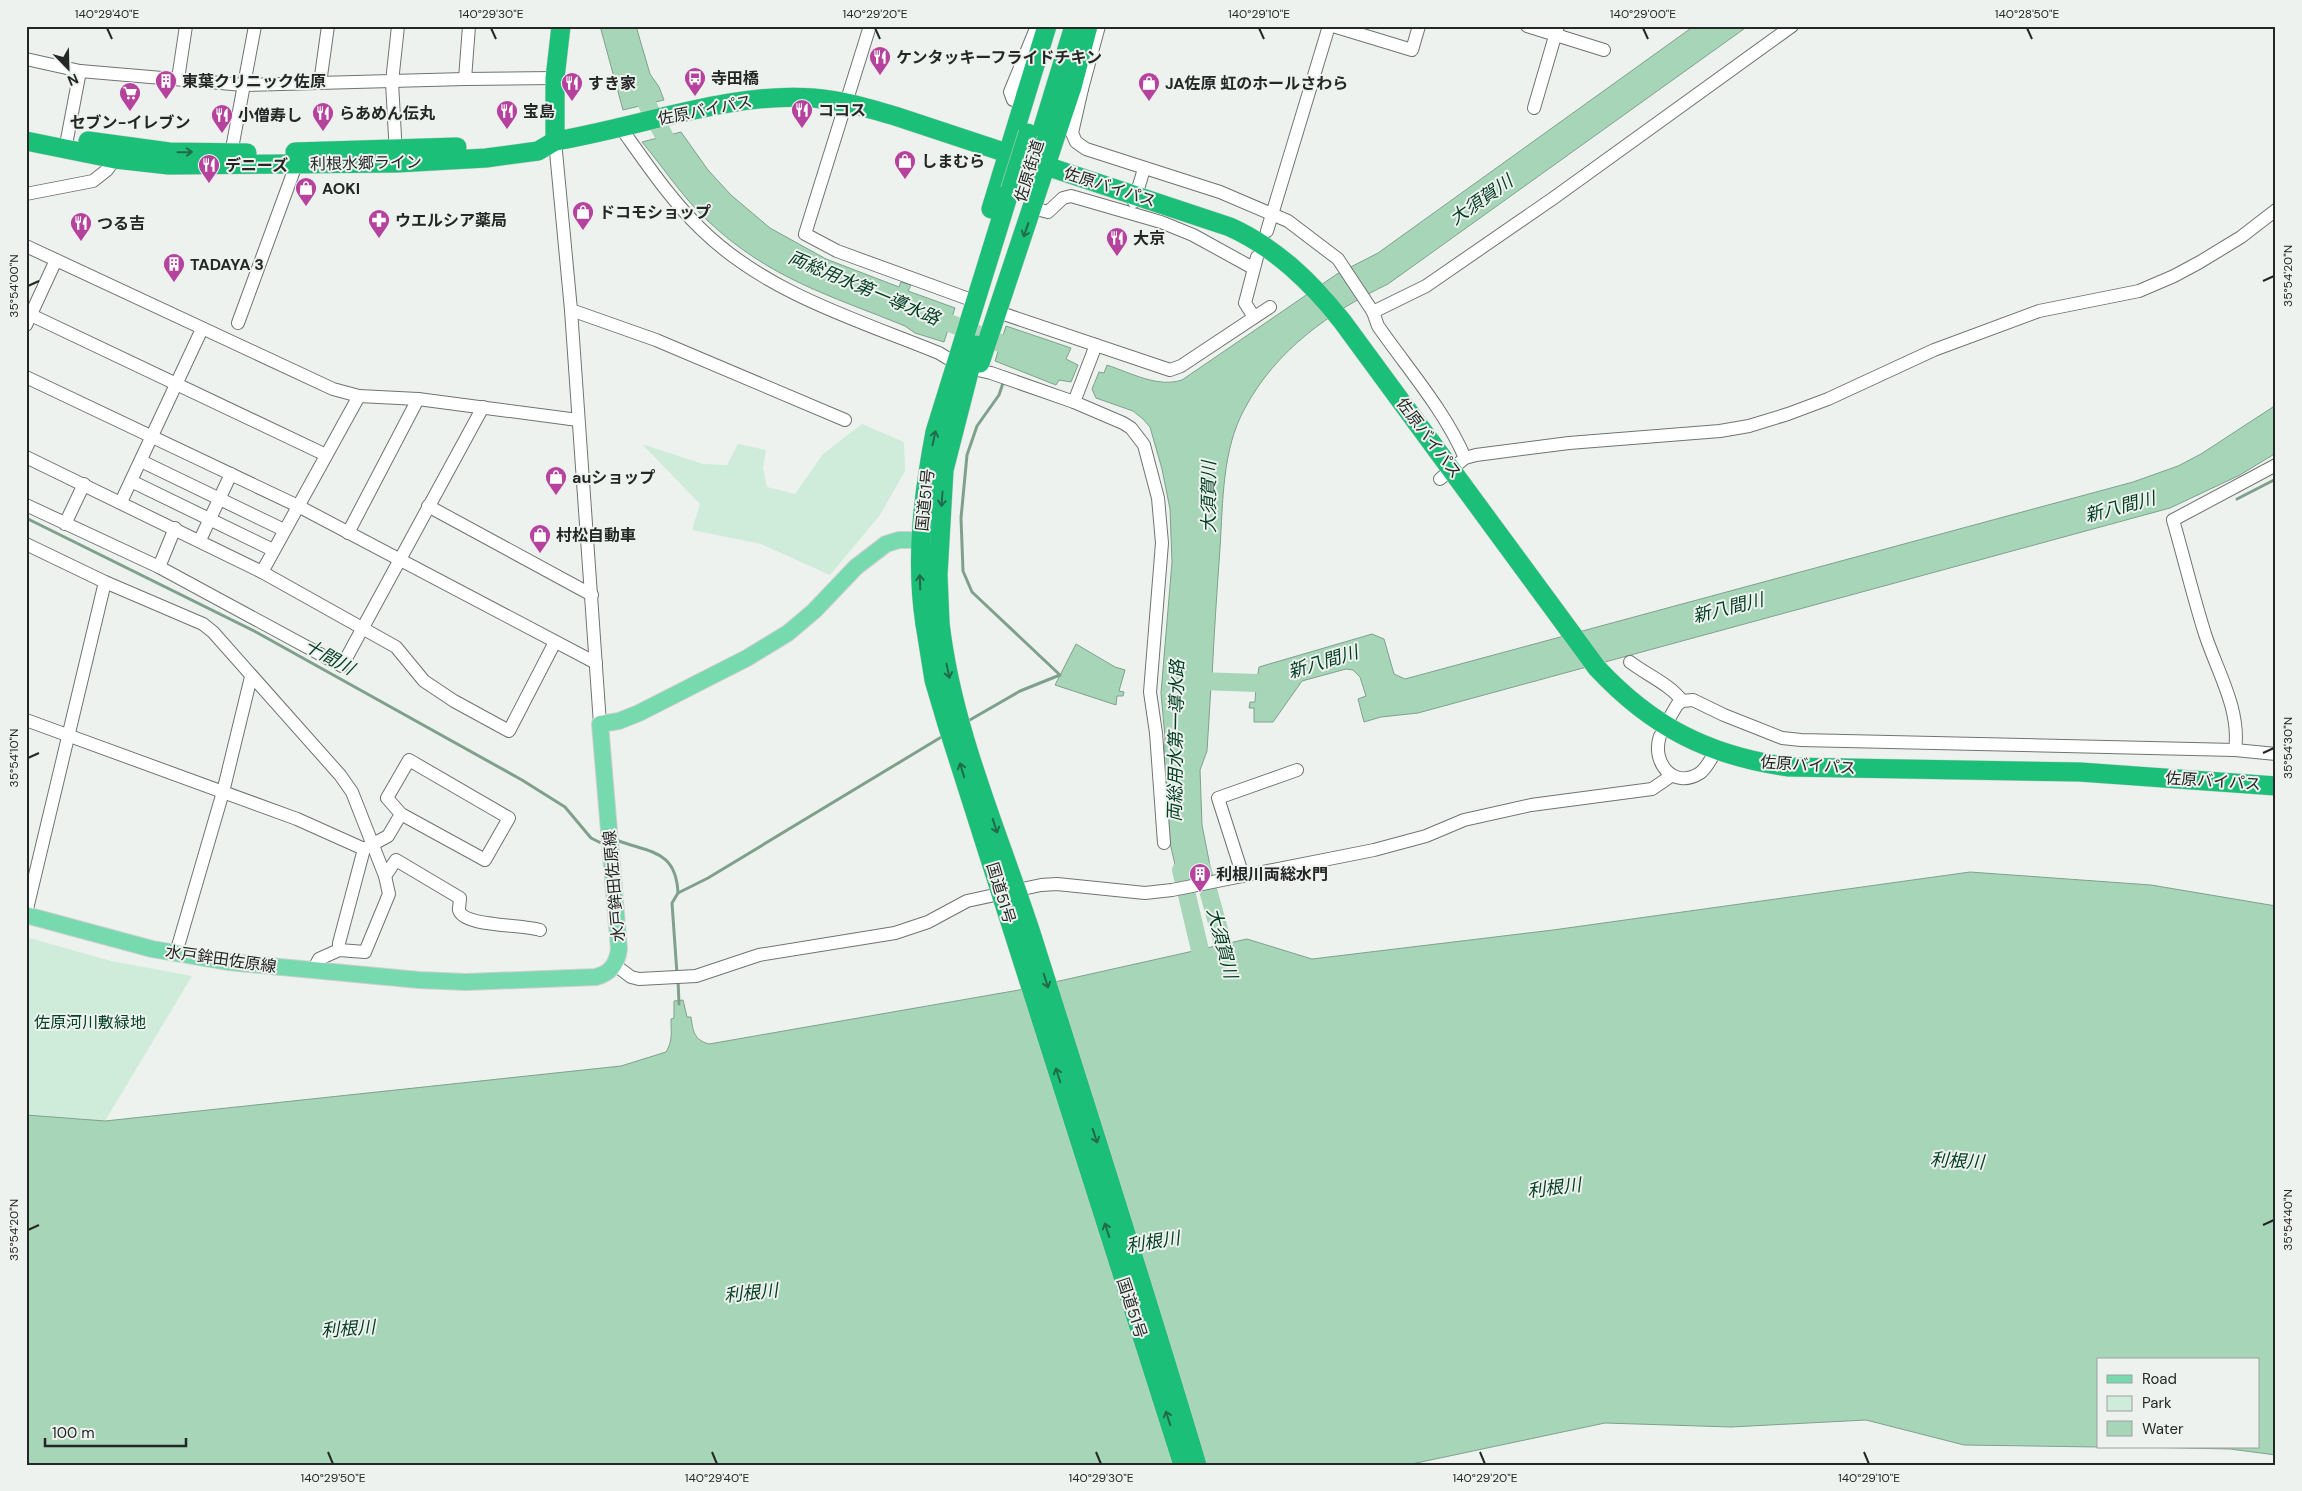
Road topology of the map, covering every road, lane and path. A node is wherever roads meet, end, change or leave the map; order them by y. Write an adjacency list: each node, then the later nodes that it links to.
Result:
1 (186, 26): 24 (street)
2 (255, 26): 27 (street)
3 (328, 26): 28 (street)
4 (398, 26): 26 (street)
5 (469, 26): 25 (street)
6 (561, 26): 23 (highway)
7 (870, 26): 31 (street)
8 (1037, 26): 30 (street)
9 (1047, 26): 30 (highway)
10 (1060, 26): 35 (highway, 佐原街道)
11 (1074, 26): 35 (highway, 佐原街道)
12 (1088, 26): 29 (highway)
13 (1099, 26): 29 (street)
14 (1329, 26): 50 (street)
15 (1334, 26): 16 (street)
16 (1419, 26)
17 (1528, 26): 19 (street)
18 (1792, 26): 55 (street)
19 (1557, 30): 20 (street); 32 (street)
20 (1604, 50)
21 (26, 59): 22 (street)
22 (80, 70): 24 (street); 38 (street)
23 (555, 78): 25 (street); 37 (highway)
24 (178, 79): 27 (street)
25 (465, 79): 26 (street)
26 (392, 82): 28 (street); 40 (street)
27 (244, 84): 28 (street); 41 (street)
28 (320, 84)
29 (1077, 88): 44 (highway); 45 (street)
30 (1022, 102): 39 (highway)
31 (846, 103): 34 (highway, 佐原バイパス); 39 (highway, 佐原バイパス); 57 (street)
32 (1534, 108)
33 (26, 128): 38 (highway, 利根水郷ライン)
34 (624, 128): 37 (highway, 佐原バイパス); 63 (street)
35 (1034, 135): 47 (highway, 佐原街道, bridge)
36 (26, 141): 38 (highway, 利根水郷ライン)
37 (555, 141): 40 (highway, 利根水郷ライン); 56 (street)
38 (66, 143): 41 (highway, 利根水郷ライン, one-way to 41); 42 (highway, 利根水郷ライン)
39 (1007, 152): 44 (highway, 佐原バイパス); 57 (highway)
40 (396, 156): 41 (highway, 利根水郷ライン); 43 (highway, 利根水郷ライン)
41 (230, 158): 42 (highway, 利根水郷ライン); 43 (highway, 利根水郷ライン)
42 (115, 159): 46 (street)
43 (296, 165): 60 (street)
44 (1046, 167): 47 (highway); 48 (highway, 佐原バイパス)
45 (1144, 169): 48 (street); 50 (street)
46 (26, 194)
47 (1022, 197): 48 (street); 57 (highway, 佐原街道); 57 (highway, one-way to 57)
48 (1133, 205): 58 (street); 77 (highway, 佐原バイパス)
49 (2276, 210): 77 (street)
50 (1273, 214): 51 (street); 55 (street)
51 (1267, 231)
52 (26, 246): 53 (street)
53 (56, 260): 59 (street); 61 (street)
54 (1270, 307): 58 (street)
55 (1371, 308): 77 (street)
56 (571, 310): 70 (street); 71 (street)
57 (980, 311): 62 (street); 63 (highway); 63 (highway)
58 (1254, 317): 62 (street)
59 (28, 320): 65 (street)
60 (238, 323)
61 (202, 329): 65 (street); 66 (street)
62 (1096, 345): 68 (street)
63 (965, 362): 68 (street); 91 (highway, 国道51号, one-way to 63); 93 (highway, 国道51号, one-way to 93)
64 (26, 377): 72 (street)
65 (177, 384): 72 (street); 73 (street)
66 (359, 396): 67 (street); 73 (street)
67 (418, 400): 69 (street); 90 (street)
68 (1074, 402): 121 (street)
69 (483, 407): 70 (street); 85 (street)
70 (578, 420): 100 (street)
71 (845, 420)
72 (152, 437): 75 (street); 78 (street)
73 (326, 455): 84 (street)
74 (26, 457): 80 (street)
75 (141, 461): 79 (street); 81 (street)
76 (2276, 465): 113 (street)
77 (1452, 469): 114 (highway, 佐原バイパス)
78 (231, 474): 81 (street); 84 (street)
79 (131, 481): 82 (street); 86 (street)
80 (84, 484): 82 (street); 87 (street)
81 (220, 499): 86 (street); 89 (street)
82 (121, 502): 88 (street)
83 (26, 505): 87 (street)
84 (298, 506): 89 (street); 90 (street)
85 (428, 506): 96 (street); 100 (street)
86 (210, 519): 92 (street); 95 (street)
87 (65, 524): 97 (street)
88 (175, 528): 92 (street); 97 (street)
89 (284, 530): 95 (street)
90 (348, 533): 96 (street)
91 (921, 538): 93 (main road); 101 (highway, 国道51号, one-way to 91); 110 (main road)
92 (200, 540): 98 (street)
93 (940, 540): 101 (highway, 国道51号)
94 (26, 544): 99 (street)
95 (274, 550): 98 (street)
96 (399, 560): 102 (street); 103 (street)
97 (159, 567): 102 (street)
98 (262, 572): 102 (street)
99 (105, 582): 106 (street); 111 (street)
100 (592, 596): 105 (street)
101 (932, 624): 131 (highway, 国道51号, one-way to 101, bridge); 132 (highway, 国道51号, one-way to 132, bridge)
102 (363, 628): 103 (street)
103 (555, 642): 105 (street)
104 (1630, 662): 107 (street)
105 (596, 663): 110 (street)
106 (252, 677): 119 (street); 122 (street)
107 (1682, 701): 108 (street); 113 (street)
108 (1670, 717)
109 (26, 720): 111 (street)
110 (600, 724): 129 (main road, 水戸鉾田佐原線)
111 (69, 735): 119 (street); 125 (street)
112 (1660, 736): 117 (street)
113 (2234, 750): 115 (street)
114 (1717, 751): 117 (street); 118 (highway, 佐原バイパス)
115 (2276, 754)
116 (1297, 770): 124 (street)
117 (1671, 776): 124 (street)
118 (2276, 786)
119 (223, 792): 122 (street); 128 (street)
120 (400, 814): 120 (street); 122 (street)
121 (1164, 843)
122 (369, 847): 123 (street); 127 (street)
123 (385, 876): 126 (street); 127 (street)
124 (1243, 876): 129 (street)
125 (26, 914): 128 (main road, 水戸鉾田佐原線)
126 (540, 930)
127 (339, 950): 130 (street)
128 (176, 953): 130 (main road, 水戸鉾田佐原線)
129 (615, 965): 130 (main road, 水戸鉾田佐原線)
130 (313, 970)
131 (1182, 1465)
132 (1198, 1465)

